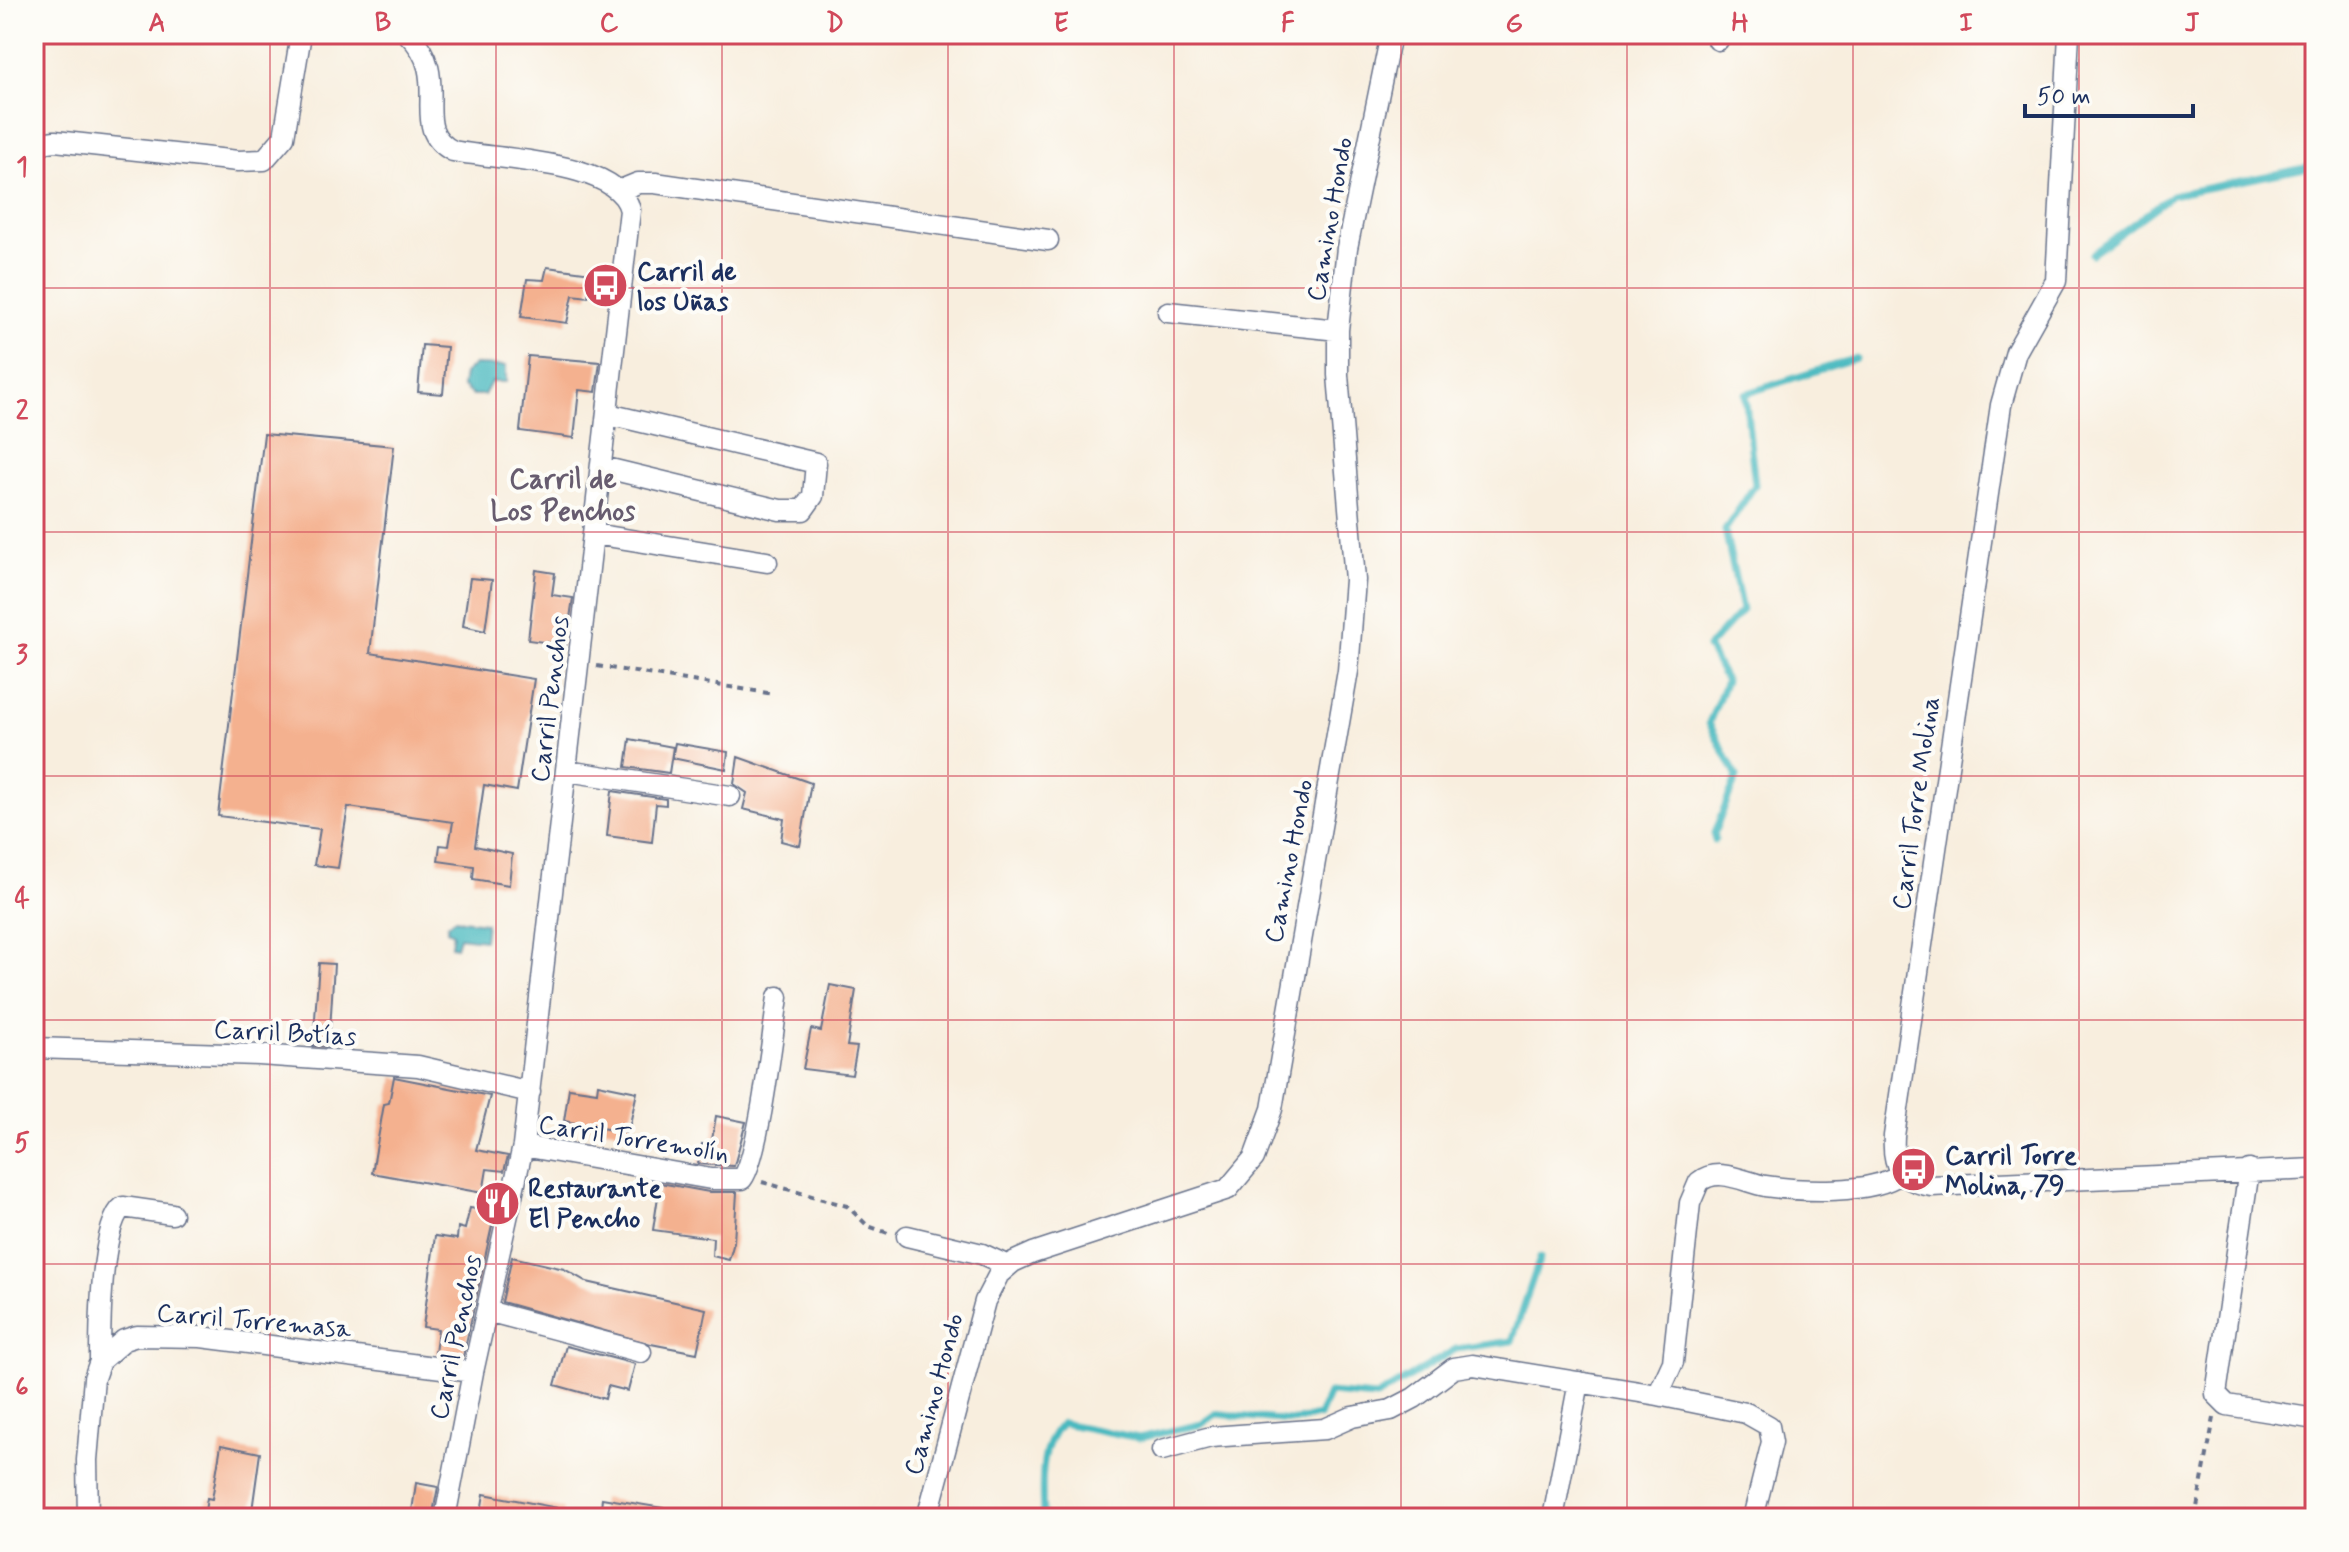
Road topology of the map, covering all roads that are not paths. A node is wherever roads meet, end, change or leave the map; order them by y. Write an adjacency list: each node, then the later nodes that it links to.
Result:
1 (301, 34): 5 (street)
2 (408, 34): 6 (street)
3 (1391, 34): 9 (street, Camino Hondo)
4 (2069, 34): 22 (street, Carril Torre Molina)
5 (34, 144)
6 (621, 190): 7 (street); 10 (street, Carril Penchos)
7 (1048, 240)
8 (1168, 312): 9 (street)
9 (1338, 330): 25 (street, Camino Hondo)
10 (608, 414): 11 (street, Carril Penchos); 11 (street)
11 (602, 467): 12 (street, Carril Penchos)
12 (594, 534): 13 (street); 14 (street, Carril Penchos)
13 (767, 562)
14 (567, 771): 15 (street); 18 (street, Carril Penchos)
15 (730, 796)
16 (778, 997): 19 (street, Carril Torremolín)
17 (34, 1048): 18 (street, Carril Botías)
18 (530, 1092): 19 (street, Carril Penchos)
19 (523, 1146): 26 (street, Carril Penchos)
20 (2315, 1169): 21 (street)
21 (2249, 1170): 22 (street); 32 (street)
22 (1900, 1174): 31 (street)
23 (172, 1214): 28 (street)
24 (907, 1236): 25 (street)
25 (1008, 1266): 36 (street, Camino Hondo)
26 (487, 1311): 27 (street); 29 (street, Carril Penchos)
27 (641, 1352)
28 (100, 1361): 29 (street, Carril Torremasa); 34 (street)
29 (473, 1372): 35 (street, Carril Penchos)
30 (1579, 1382): 31 (street); 33 (street); 37 (street)
31 (1658, 1395): 38 (street)
32 (2315, 1419)
33 (1162, 1450)
34 (88, 1518)
35 (445, 1518)
36 (927, 1518)
37 (1553, 1518)
38 (1753, 1518)

